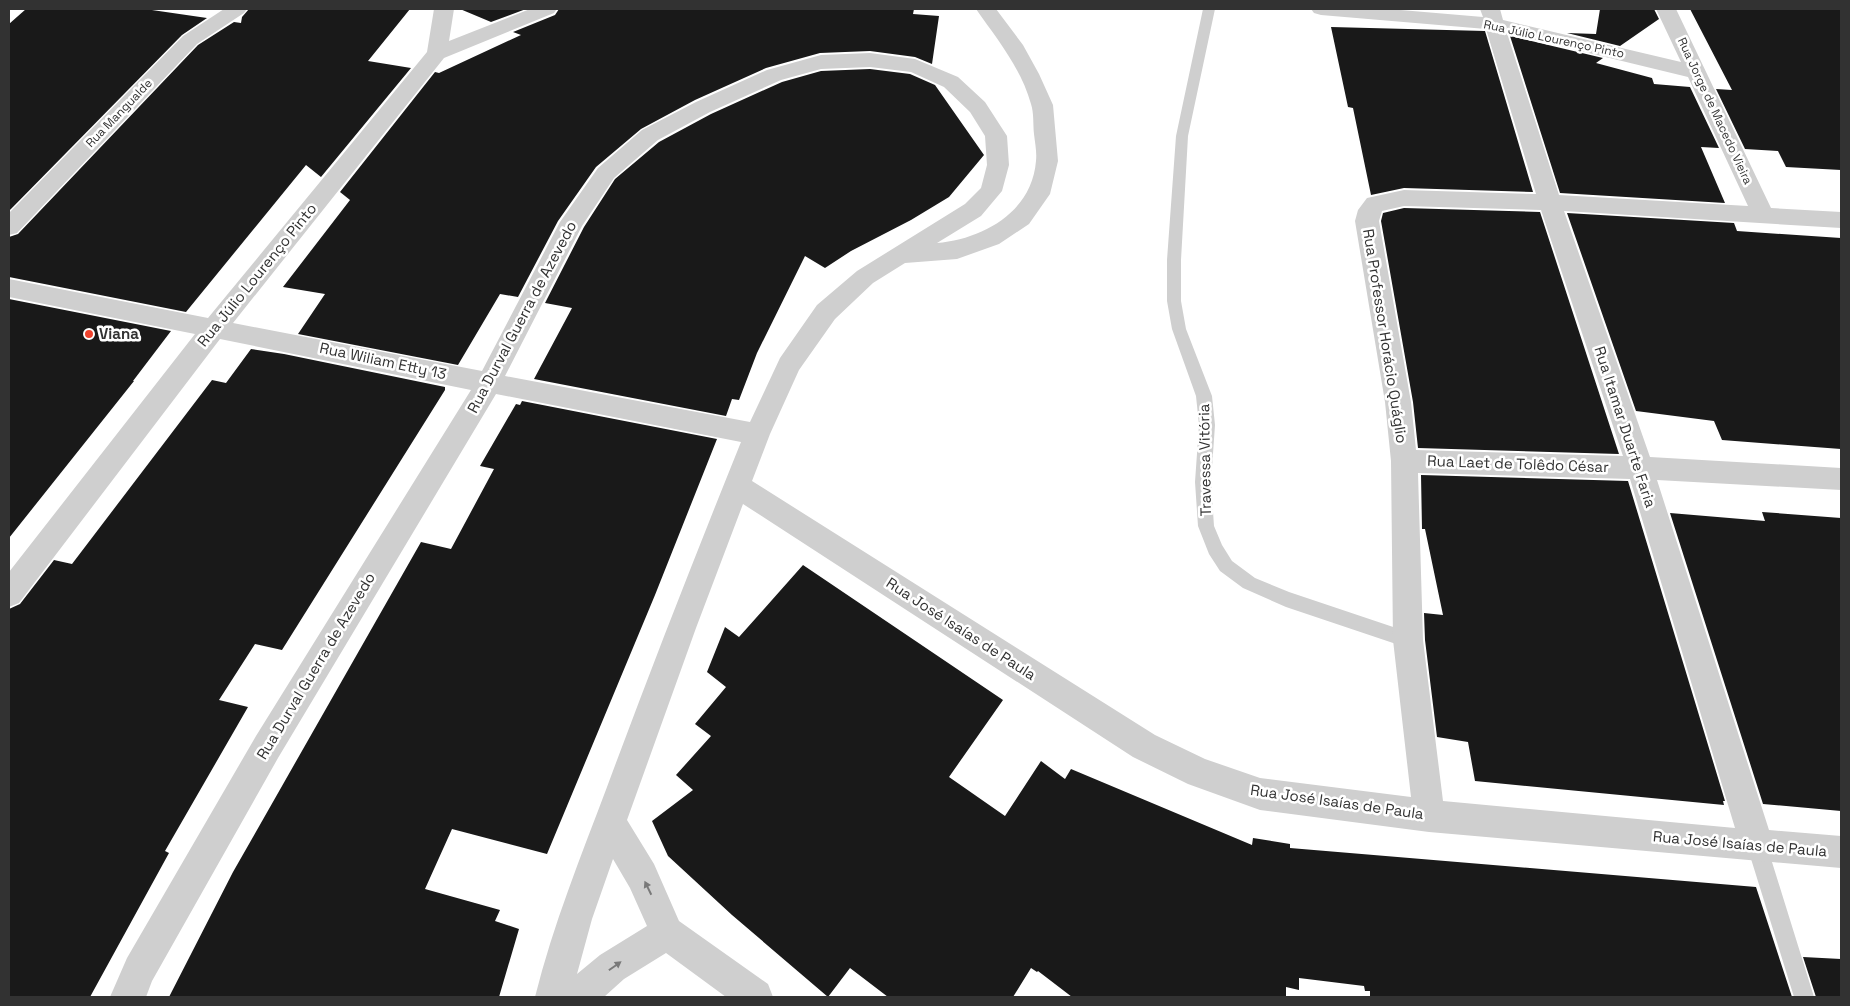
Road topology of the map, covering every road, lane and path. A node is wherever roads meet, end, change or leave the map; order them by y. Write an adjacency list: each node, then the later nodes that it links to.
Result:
1 (237, 9): 14 (street, Rua Mangualde)
2 (444, 9): 9 (street)
3 (547, 9): 9 (street, Rua Júlio Lourenço Pinto)
4 (986, 9): 15 (street, Rua Durval Guerra de Azevedo)
5 (1209, 9): 25 (lane, Travessa Vitória)
6 (1321, 9): 8 (street, Rua Júlio Lourenço Pinto)
7 (1666, 9): 10 (street, Rua Jorge de Macedo Vieira)
8 (1493, 16): 10 (street, Rua Júlio Lourenço Pinto); 11 (street, Rua Itamar Duarte Faria)
9 (437, 53): 17 (street, Rua Júlio Lourenço Pinto)
10 (1696, 72): 12 (street, Rua Jorge de Macedo Vieira)
11 (1550, 202): 12 (street, Rua Professor Horácio Quáglio); 20 (street, Rua Professor Horácio Quáglio); 21 (street, Rua Itamar Duarte Faria)
12 (1763, 214): 13 (street, Rua Professor Horácio Quáglio)
13 (1841, 220)
14 (9, 227)
15 (899, 256): 18 (street, Rua Durval Guerra de Azevedo); 19 (street, Rua Durval Guerra de Azevedo)
16 (9, 288): 17 (street, Rua Wiliam Etty 13)
17 (215, 327): 18 (street, Rua Wiliam Etty 13); 24 (street, Rua Júlio Lourenço Pinto)
18 (489, 383): 19 (street, Rua Wiliam Etty 13); 31 (street, Rua Durval Guerra de Azevedo)
19 (757, 434): 23 (street, Rua Durval Guerra de Azevedo)
20 (1404, 461): 21 (street, Rua Laet de Tolêdo César); 25 (street, Rua Professor Horácio Quáglio)
21 (1640, 468): 22 (street, Rua Laet de Tolêdo César); 28 (street, Rua Itamar Duarte Faria)
22 (1841, 479)
23 (737, 486): 26 (street, Rua José Isaías de Paula); 27 (street, Rua Durval Guerra de Azevedo)
24 (9, 594)
25 (1408, 640): 26 (street, Rua Professor Horácio Quáglio)
26 (1428, 816): 28 (street, Rua José Isaías de Paula)
27 (610, 822): 30 (street, one-way to 27); 32 (street, Rua Durval Guerra de Azevedo)
28 (1757, 846): 29 (street, Rua José Isaías de Paula); 35 (lane)
29 (1841, 852)
30 (667, 933): 33 (street, one-way to 30); 34 (street)
31 (128, 997)
32 (553, 997)
33 (577, 997)
34 (754, 997)
35 (1804, 997)

